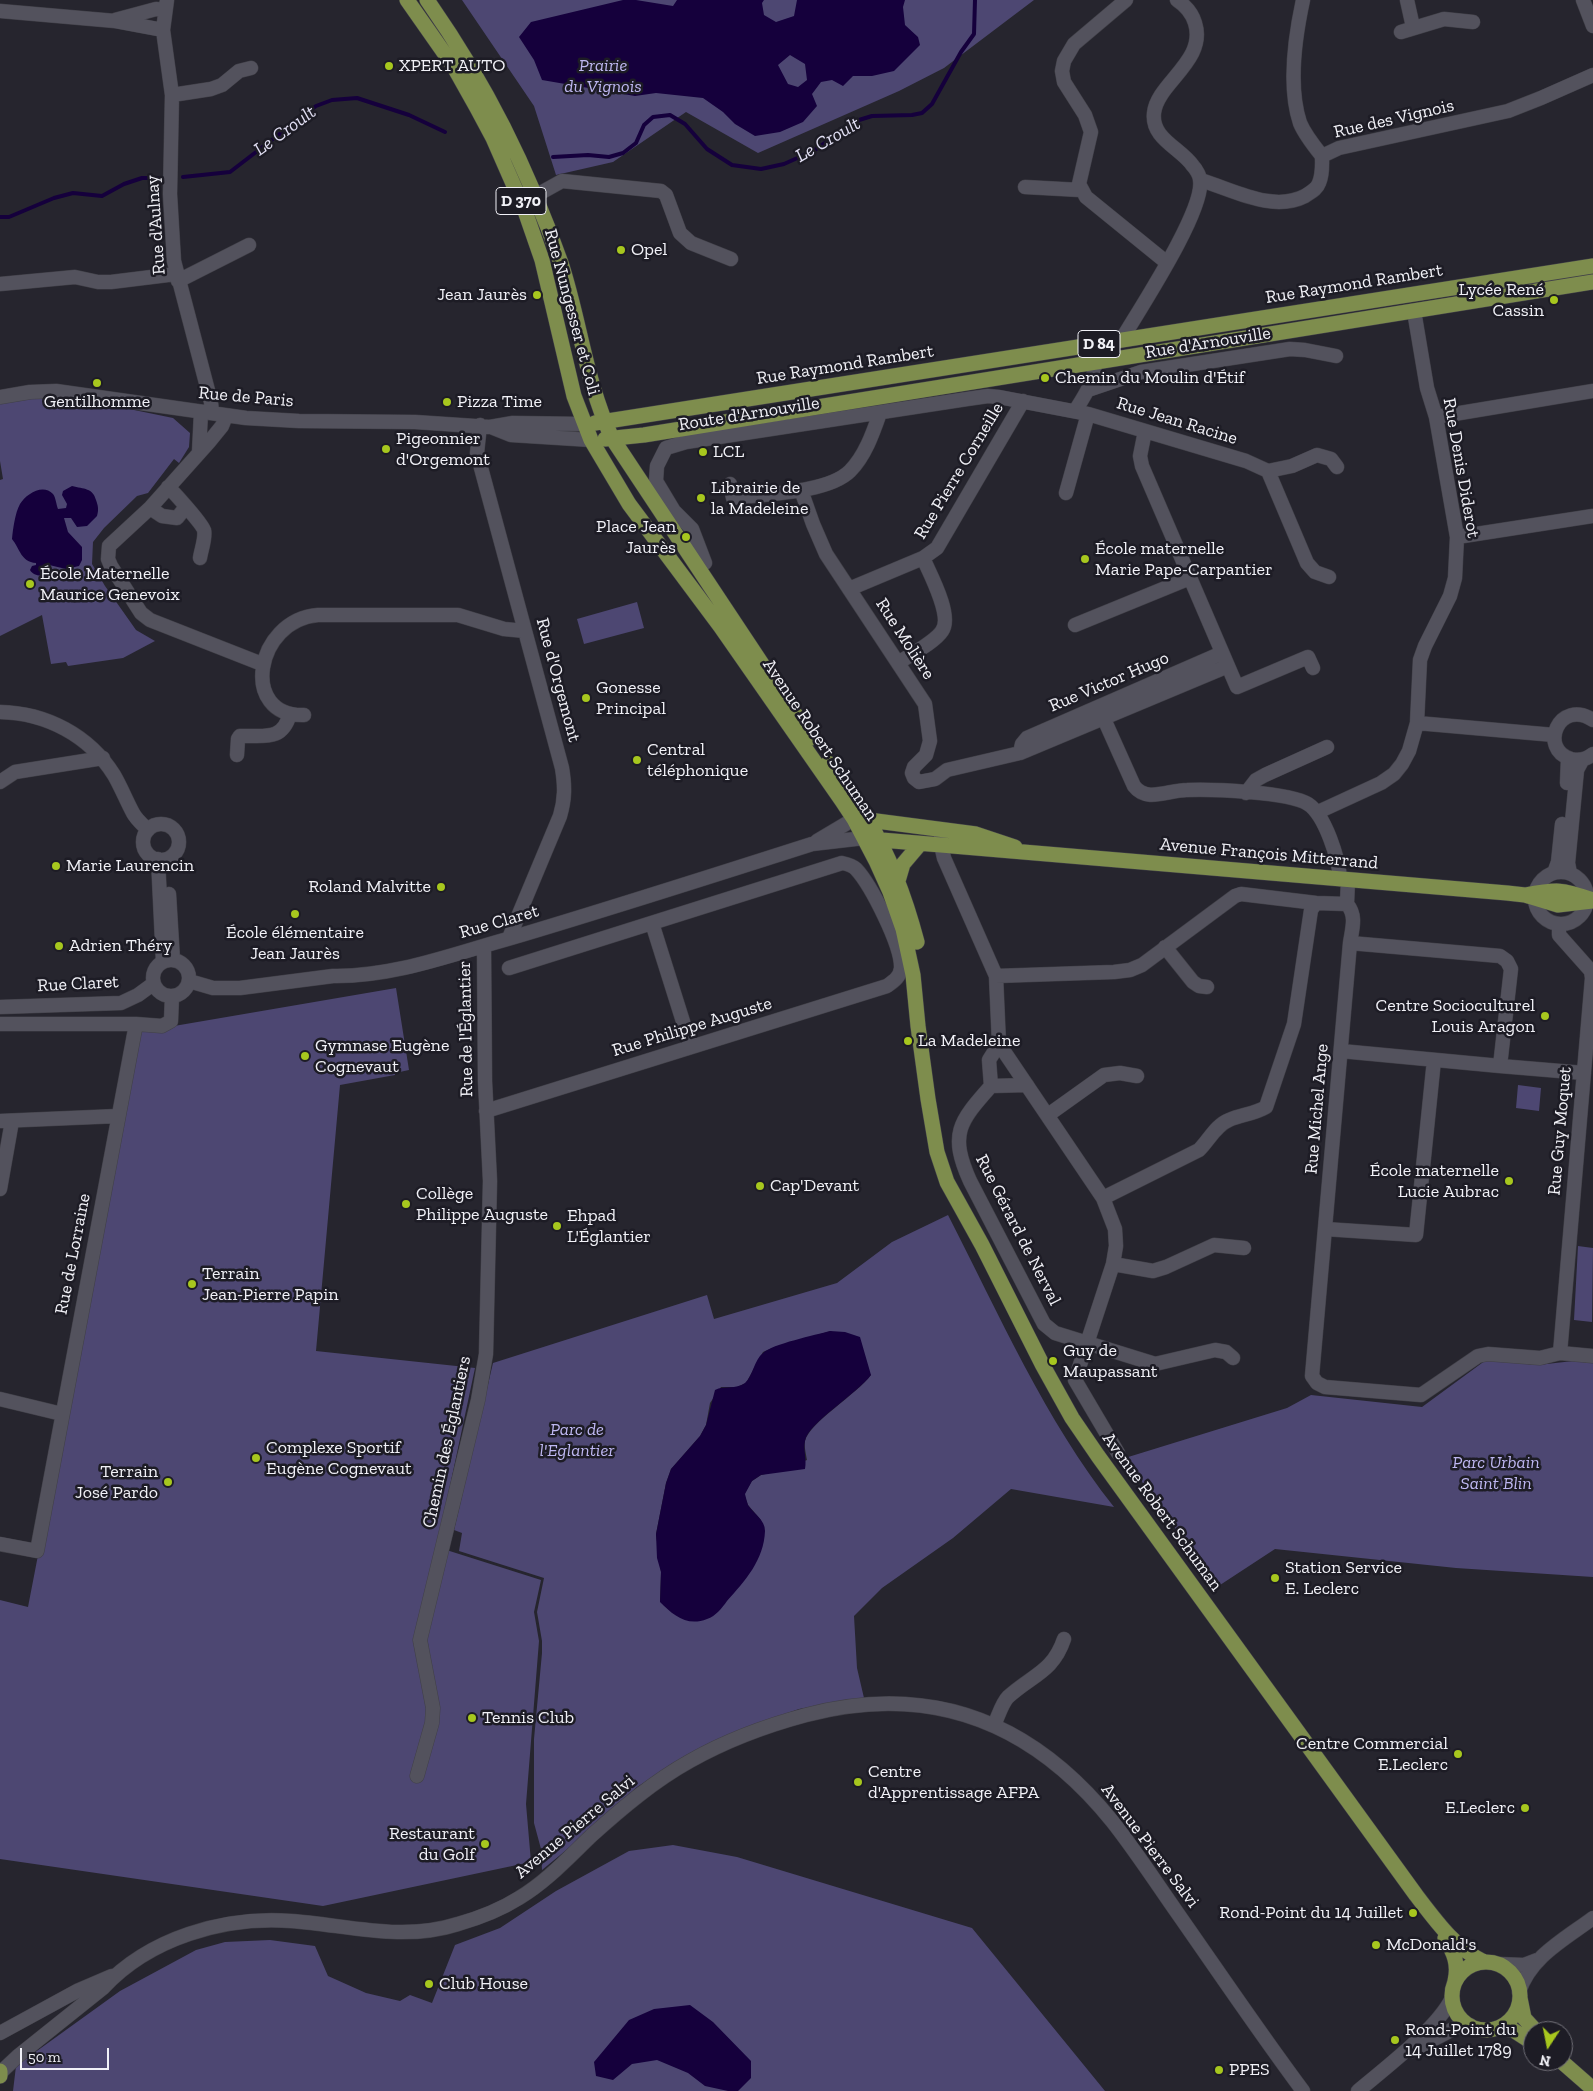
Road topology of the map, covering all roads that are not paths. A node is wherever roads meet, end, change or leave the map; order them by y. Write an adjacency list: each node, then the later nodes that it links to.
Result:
1 (407, 0): 45 (main road, Rue Nungesser et Coli / D 370)
2 (427, 0): 21 (main road, Rue Nungesser et Coli / D 370)
3 (1126, 0): 20 (street)
4 (1177, 0): 18 (street)
5 (1303, 0): 17 (street)
6 (1407, 0): 11 (street)
7 (1583, 0): 12 (street)
8 (166, 5): 10 (street, Rue d'Aulnay); 13 (street, Rue d'Aulnay)
9 (0, 11): 10 (street, Rue d'Aulnay)
10 (115, 21): 13 (street, Rue d'Aulnay)
11 (1473, 22)
12 (1593, 26)
13 (163, 30): 16 (street, Rue d'Aulnay)
14 (251, 68): 16 (street)
15 (1593, 75): 17 (street, Rue des Vignois)
16 (172, 95): 26 (street, Rue d'Aulnay)
17 (1322, 156): 18 (street, Rue des Vignois)
18 (1200, 180): 24 (street)
19 (1025, 187): 20 (street)
20 (1080, 190): 24 (street)
21 (535, 196): 23 (street); 44 (main road, Rue Nungesser et Coli / D 370)
22 (249, 245): 26 (street)
23 (731, 258)
24 (1166, 262): 30 (street)
25 (1593, 266): 30 (main road, Rue Raymond Rambert / D 84)
26 (177, 278): 28 (street); 40 (street, Rue d'Aulnay)
27 (1593, 282): 29 (main road, Rue Raymond Rambert / D 84)
28 (0, 284)
29 (1414, 311): 33 (main road, Rue Raymond Rambert / D 84); 43 (street, Rue Denis Diderot)
30 (1122, 339): 31 (main road, Rue Raymond Rambert / D 84); 33 (main road, D 84)
31 (1092, 345): 34 (main road, D 84); 44 (main road, Rue Raymond Rambert / D 84)
32 (1336, 356): 35 (street, Rue d'Arnouville)
33 (1124, 357): 34 (main road, Rue Raymond Rambert / D 84)
34 (1095, 361): 35 (street); 48 (main road, Rue Raymond Rambert / D 84)
35 (1088, 390): 39 (street)
36 (1593, 391): 43 (street)
37 (0, 397): 40 (street, Rue de Paris)
38 (1023, 401): 39 (street, Rue Jean Racine); 41 (street, Route d'Arnouville); 64 (street, Rue Pierre Corneille)
39 (1081, 412): 47 (street, Rue Jean Racine); 58 (street)
40 (206, 413): 42 (street, Rue de Paris); 52 (street, Rue d'Aulnay)
41 (880, 413): 51 (street, Route d'Arnouville); 57 (street)
42 (226, 416): 46 (street, Rue de Paris); 52 (street)
43 (1436, 417): 62 (street, Rue Denis Diderot)
44 (604, 422): 45 (main road, D 84); 49 (main road, D 370)
45 (584, 424): 46 (street, Rue de Paris); 50 (main road, D 370)
46 (485, 426): 50 (street, Rue de Paris); 70 (street, Rue d'Orgemont)
47 (1145, 431): 54 (street, Rue Jean Racine); 67 (street)
48 (644, 435): 49 (main road, Rue Raymond Rambert / D 84); 51 (street)
49 (612, 438): 50 (main road, D 84); 92 (main road, Avenue Robert Schuman / D 370)
50 (590, 440): 92 (main road, Avenue Robert Schuman / D 370)
51 (663, 451): 65 (street, Route d'Arnouville)
52 (199, 452): 56 (street)
53 (1337, 467): 54 (street)
54 (1268, 471): 66 (street)
55 (730, 484): 57 (street)
56 (168, 487): 59 (street); 60 (street)
57 (801, 490): 68 (street, Rue Molière)
58 (1066, 494)
59 (150, 508): 60 (street); 73 (street)
60 (185, 508): 63 (street)
61 (1593, 516): 62 (street)
62 (1457, 537): 80 (street, Rue Denis Diderot)
63 (200, 558)
64 (924, 558): 68 (street, Rue Pierre Corneille); 72 (street, Rue Pierre Corneille)
65 (704, 563)
66 (1329, 577)
67 (1190, 578): 69 (street); 71 (street)
68 (849, 589): 72 (street, Rue Molière)
69 (1075, 625)
70 (525, 631): 73 (street); 111 (street, Rue d'Orgemont)
71 (1225, 660): 74 (street); 78 (street, Rue Victor Hugo); 83 (street, Rue Victor Hugo)
72 (898, 663): 88 (street, Rue Molière)
73 (262, 664): 76 (street)
74 (1313, 668)
75 (0, 712): 86 (street)
76 (290, 714): 77 (street); 84 (street)
77 (304, 715)
78 (1104, 719): 83 (street, Rue Victor Hugo); 90 (street)
79 (1593, 720): 81 (street)
80 (1417, 723): 81 (street); 91 (street, Rue Denis Diderot)
81 (1554, 735): 87 (street)
82 (1327, 747): 90 (street)
83 (1020, 753): 88 (street, Rue Victor Hugo)
84 (237, 756)
85 (1588, 757): 87 (street); 102 (street)
86 (102, 758): 89 (street); 93 (street)
87 (1568, 758): 101 (street)
88 (947, 770)
89 (0, 782)
90 (1246, 793): 91 (street)
91 (1318, 812): 103 (street, Rue Michel Ange)
92 (861, 819): 94 (main road, Avenue François Mitterrand); 95 (main road, Avenue Robert Schuman / D 370); 96 (street, Rue Claret)
93 (148, 830): 100 (street); 100 (street)
94 (941, 830): 98 (street); 99 (main road, Avenue François Mitterrand)
95 (871, 839): 96 (street, Rue Claret); 97 (main road, Avenue François Mitterrand); 104 (main road, Avenue Robert Schuman / D 370); 134 (main road, Avenue Robert Schuman / D 370)
96 (812, 844): 111 (street, Rue Claret)
97 (920, 844): 98 (main road, Avenue François Mitterrand); 104 (main road)
98 (941, 845): 99 (main road, Avenue François Mitterrand); 117 (street)
99 (1028, 853): 103 (main road, Avenue François Mitterrand)
100 (163, 859): 115 (street)
101 (1554, 873): 102 (street); 105 (street)
102 (1570, 873): 106 (street)
103 (1344, 880): 105 (main road, Avenue François Mitterrand); 108 (street, Rue Michel Ange)
104 (898, 881): 134 (main road, Avenue Robert Schuman / D 370)
105 (1532, 895): 106 (main road, Avenue François Mitterrand); 110 (street)
106 (1590, 900): 110 (street)
107 (1316, 903): 108 (street); 114 (street); 142 (street)
108 (1347, 904): 112 (street, Rue Michel Ange)
109 (652, 923): 116 (street); 126 (street); 126 (street, Rue Philippe Auguste)
110 (1559, 924): 130 (street, Rue Guy Moquet)
111 (509, 938): 113 (street, Rue Claret)
112 (1350, 943): 127 (street, Rue Michel Ange); 129 (street)
113 (484, 947): 118 (street, Rue Claret); 135 (street, Rue de l'Églantier)
114 (1165, 947): 117 (street); 120 (street)
115 (168, 961): 118 (street); 119 (street)
116 (509, 968)
117 (996, 976): 125 (street)
118 (188, 981): 121 (street)
119 (153, 984): 121 (street); 122 (street, Rue Claret)
120 (1206, 987)
121 (172, 996): 124 (street)
122 (0, 1007)
123 (0, 1024): 124 (street)
124 (136, 1024): 137 (street, Rue de Lorraine)
125 (999, 1044): 132 (street); 133 (street)
126 (691, 1047): 135 (street, Rue Philippe Auguste)
127 (1341, 1051): 128 (street); 143 (street, Rue Michel Ange)
128 (1434, 1060): 129 (street); 143 (street)
129 (1500, 1066): 130 (street)
130 (1584, 1072): 139 (street, Rue Guy Moquet)
131 (1137, 1076): 136 (street)
132 (1027, 1085): 133 (street); 136 (street)
133 (991, 1086): 146 (street, Rue Gérard de Nerval)
134 (928, 1099): 157 (main road, Avenue Robert Schuman / D 370)
135 (486, 1111): 156 (street, Chemin des Églantiers)
136 (1048, 1115): 142 (street)
137 (118, 1116): 138 (street); 151 (street, Rue de Lorraine)
138 (6, 1121): 140 (street)
139 (1586, 1125): 147 (street, Rue Guy Moquet)
140 (3, 1159): 141 (street)
141 (0, 1189)
142 (1103, 1198): 145 (street)
143 (1324, 1229): 147 (street, Rue Michel Ange)
144 (1244, 1248): 145 (street)
145 (1113, 1264): 146 (street)
146 (1087, 1343): 149 (street, Rue Gérard de Nerval); 152 (street)
147 (1560, 1353): 148 (street)
148 (1593, 1356)
149 (1233, 1358)
150 (0, 1399): 151 (street)
151 (62, 1414): 153 (street, Rue de Lorraine)
152 (1118, 1453)
153 (0, 1544)
154 (1064, 1639): 155 (street)
155 (994, 1725): 161 (street, Avenue Pierre Salvi); 174 (street, Avenue Pierre Salvi)
156 (417, 1776)
157 (1430, 1913): 160 (main road, Avenue Robert Schuman / D 370); 162 (main road, Avenue Robert Schuman / D 370)
158 (1593, 1918): 159 (street)
159 (1537, 1960): 160 (street); 163 (street)
160 (1490, 1963): 162 (main road); 163 (main road)
161 (115, 1975): 168 (street, Avenue Pierre Salvi); 172 (street, Avenue Pierre Salvi)
162 (1455, 1981): 164 (main road)
163 (1519, 1995): 165 (main road); 167 (main road)
164 (1452, 1998): 166 (main road); 170 (street)
165 (1527, 2021)
166 (1470, 2026): 167 (main road); 170 (street)
167 (1497, 2028): 169 (main road)
168 (0, 2033)
169 (1523, 2036)
170 (1397, 2058): 175 (street)
171 (1573, 2071): 173 (main road)
172 (0, 2074)
173 (1593, 2088)
174 (1303, 2091)
175 (1358, 2091)

